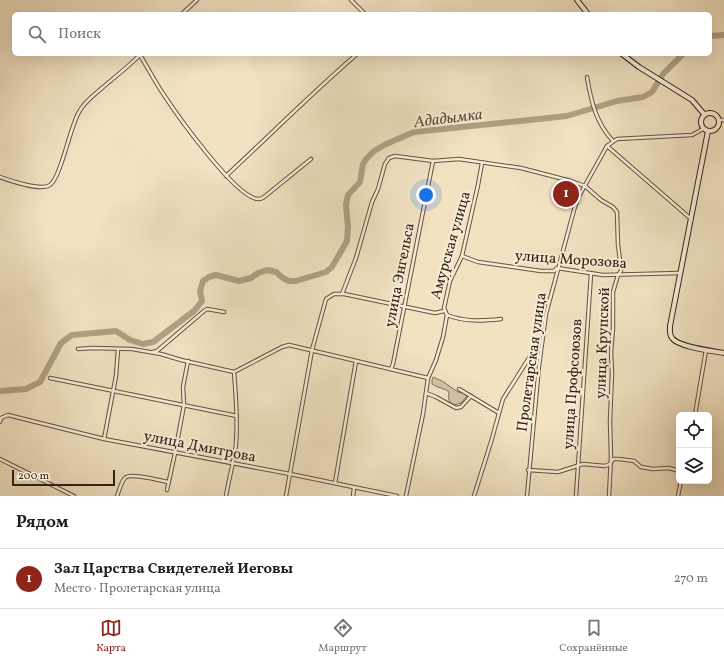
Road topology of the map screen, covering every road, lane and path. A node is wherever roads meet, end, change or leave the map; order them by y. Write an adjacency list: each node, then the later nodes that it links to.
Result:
1 (197, 0): 4 (street)
2 (351, 0): 5 (street)
3 (577, 0): 6 (street)
4 (184, 12)
5 (363, 12)
6 (586, 12)
7 (139, 56): 22 (street)
8 (141, 56): 21 (street)
9 (355, 56): 21 (street)
10 (625, 56): 12 (street)
11 (587, 77): 16 (street)
12 (704, 114): 13 (street); 14 (street)
13 (722, 120): 15 (street)
14 (703, 128): 15 (street); 16 (street)
15 (708, 131): 24 (street)
16 (612, 141): 17 (street, Пролетарская улица)
17 (607, 146): 23 (street, Пролетарская улица); 24 (street)
18 (311, 159): 21 (street)
19 (433, 161): 20 (street, улица Крупской); 30 (street, улица Крупской); 31 (street, улица Энгельса)
20 (482, 163): 23 (street, улица Крупской); 25 (street, Амурская улица)
21 (226, 176)
22 (0, 177)
23 (585, 186): 26 (street, Пролетарская улица); 29 (street, улица Крупской)
24 (690, 218): 27 (street)
25 (462, 256): 26 (street, улица Морозова); 32 (street, Амурская улица)
26 (558, 268): 28 (street, улица Морозова); 42 (street, Пролетарская улица)
27 (680, 273): 29 (street, улица Морозова); 39 (street)
28 (591, 274): 29 (street, улица Морозова); 63 (street, улица Профсоюзов)
29 (618, 275): 62 (street, улица Крупской)
30 (342, 294): 31 (street); 38 (street)
31 (404, 306): 32 (street); 45 (street, улица Энгельса)
32 (444, 311): 34 (street, Амурская улица)
33 (224, 312): 40 (street)
34 (447, 315): 35 (street); 48 (street, Амурская улица)
35 (501, 319)
36 (78, 349): 37 (street)
37 (118, 349): 40 (street); 50 (street)
38 (312, 350): 44 (street); 46 (street); 66 (street)
39 (706, 350): 41 (street); 54 (street)
40 (150, 352): 43 (street)
41 (724, 353)
42 (540, 357): 55 (street); 64 (street, Пролетарская улица)
43 (188, 361): 46 (street); 53 (street)
44 (356, 362): 45 (street); 68 (street)
45 (391, 369): 48 (street)
46 (234, 372): 56 (street)
47 (50, 378): 50 (street)
48 (428, 378): 51 (street, Амурская улица)
49 (459, 389): 52 (street)
50 (114, 391): 53 (street); 58 (street)
51 (426, 393): 52 (street); 78 (street, Амурская улица)
52 (471, 396): 55 (street)
53 (184, 405): 56 (street); 59 (street)
54 (696, 412)
55 (499, 413): 79 (street)
56 (237, 416): 61 (street)
57 (0, 422): 58 (street, улица Дмитрова)
58 (104, 439): 59 (street, улица Дмитрова)
59 (175, 453): 61 (street, улица Дмитрова); 67 (street)
60 (0, 459): 72 (street)
61 (233, 464): 66 (street, улица Дмитрова); 74 (street)
62 (610, 464): 63 (street); 65 (street); 82 (street, улица Крупской)
63 (578, 466): 64 (street); 81 (street, улица Профсоюзов)
64 (528, 470): 80 (street, Пролетарская улица)
65 (676, 470)
66 (290, 474): 68 (street, улица Дмитрова); 75 (street)
67 (169, 482): 71 (street); 73 (street)
68 (335, 483): 70 (street, улица Дмитрова)
69 (680, 484): 83 (street)
70 (354, 488): 76 (street); 77 (street, улица Дмитрова)
71 (167, 490)
72 (74, 496)
73 (118, 496)
74 (226, 496)
75 (286, 496)
76 (353, 496)
77 (397, 496)
78 (406, 496)
79 (474, 496)
80 (527, 496)
81 (576, 496)
82 (610, 496)
83 (678, 496)

